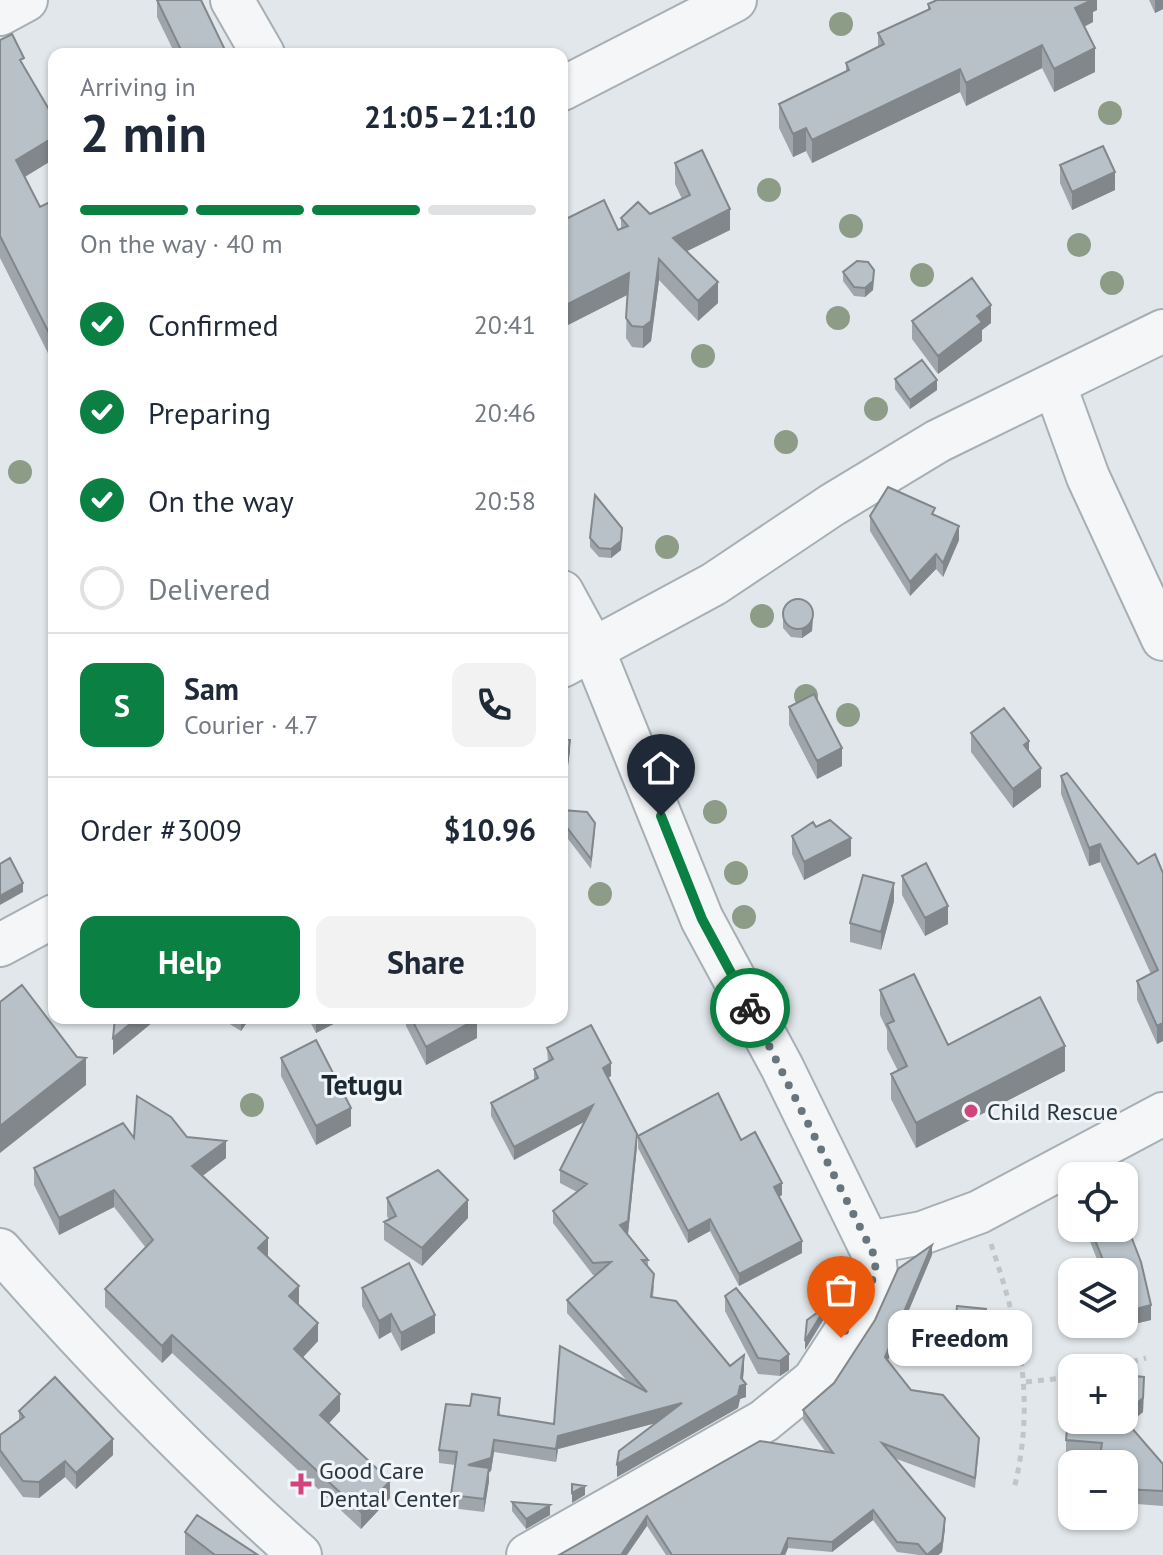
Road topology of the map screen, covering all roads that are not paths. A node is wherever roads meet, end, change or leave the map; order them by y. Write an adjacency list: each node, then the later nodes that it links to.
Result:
1 (26, 0): 4 (street)
2 (232, 0): 5 (street)
3 (735, 0): 6 (street)
4 (0, 14)
5 (260, 48)
6 (568, 86)
7 (1163, 331): 8 (street)
8 (1055, 386): 10 (street); 11 (street)
9 (568, 618): 11 (street)
10 (1163, 639)
11 (577, 656): 15 (street)
12 (48, 919): 13 (street)
13 (0, 945)
14 (1163, 1114): 15 (street)
15 (868, 1243): 18 (street)
16 (0, 1250): 17 (street)
17 (300, 1555)
18 (528, 1555)

